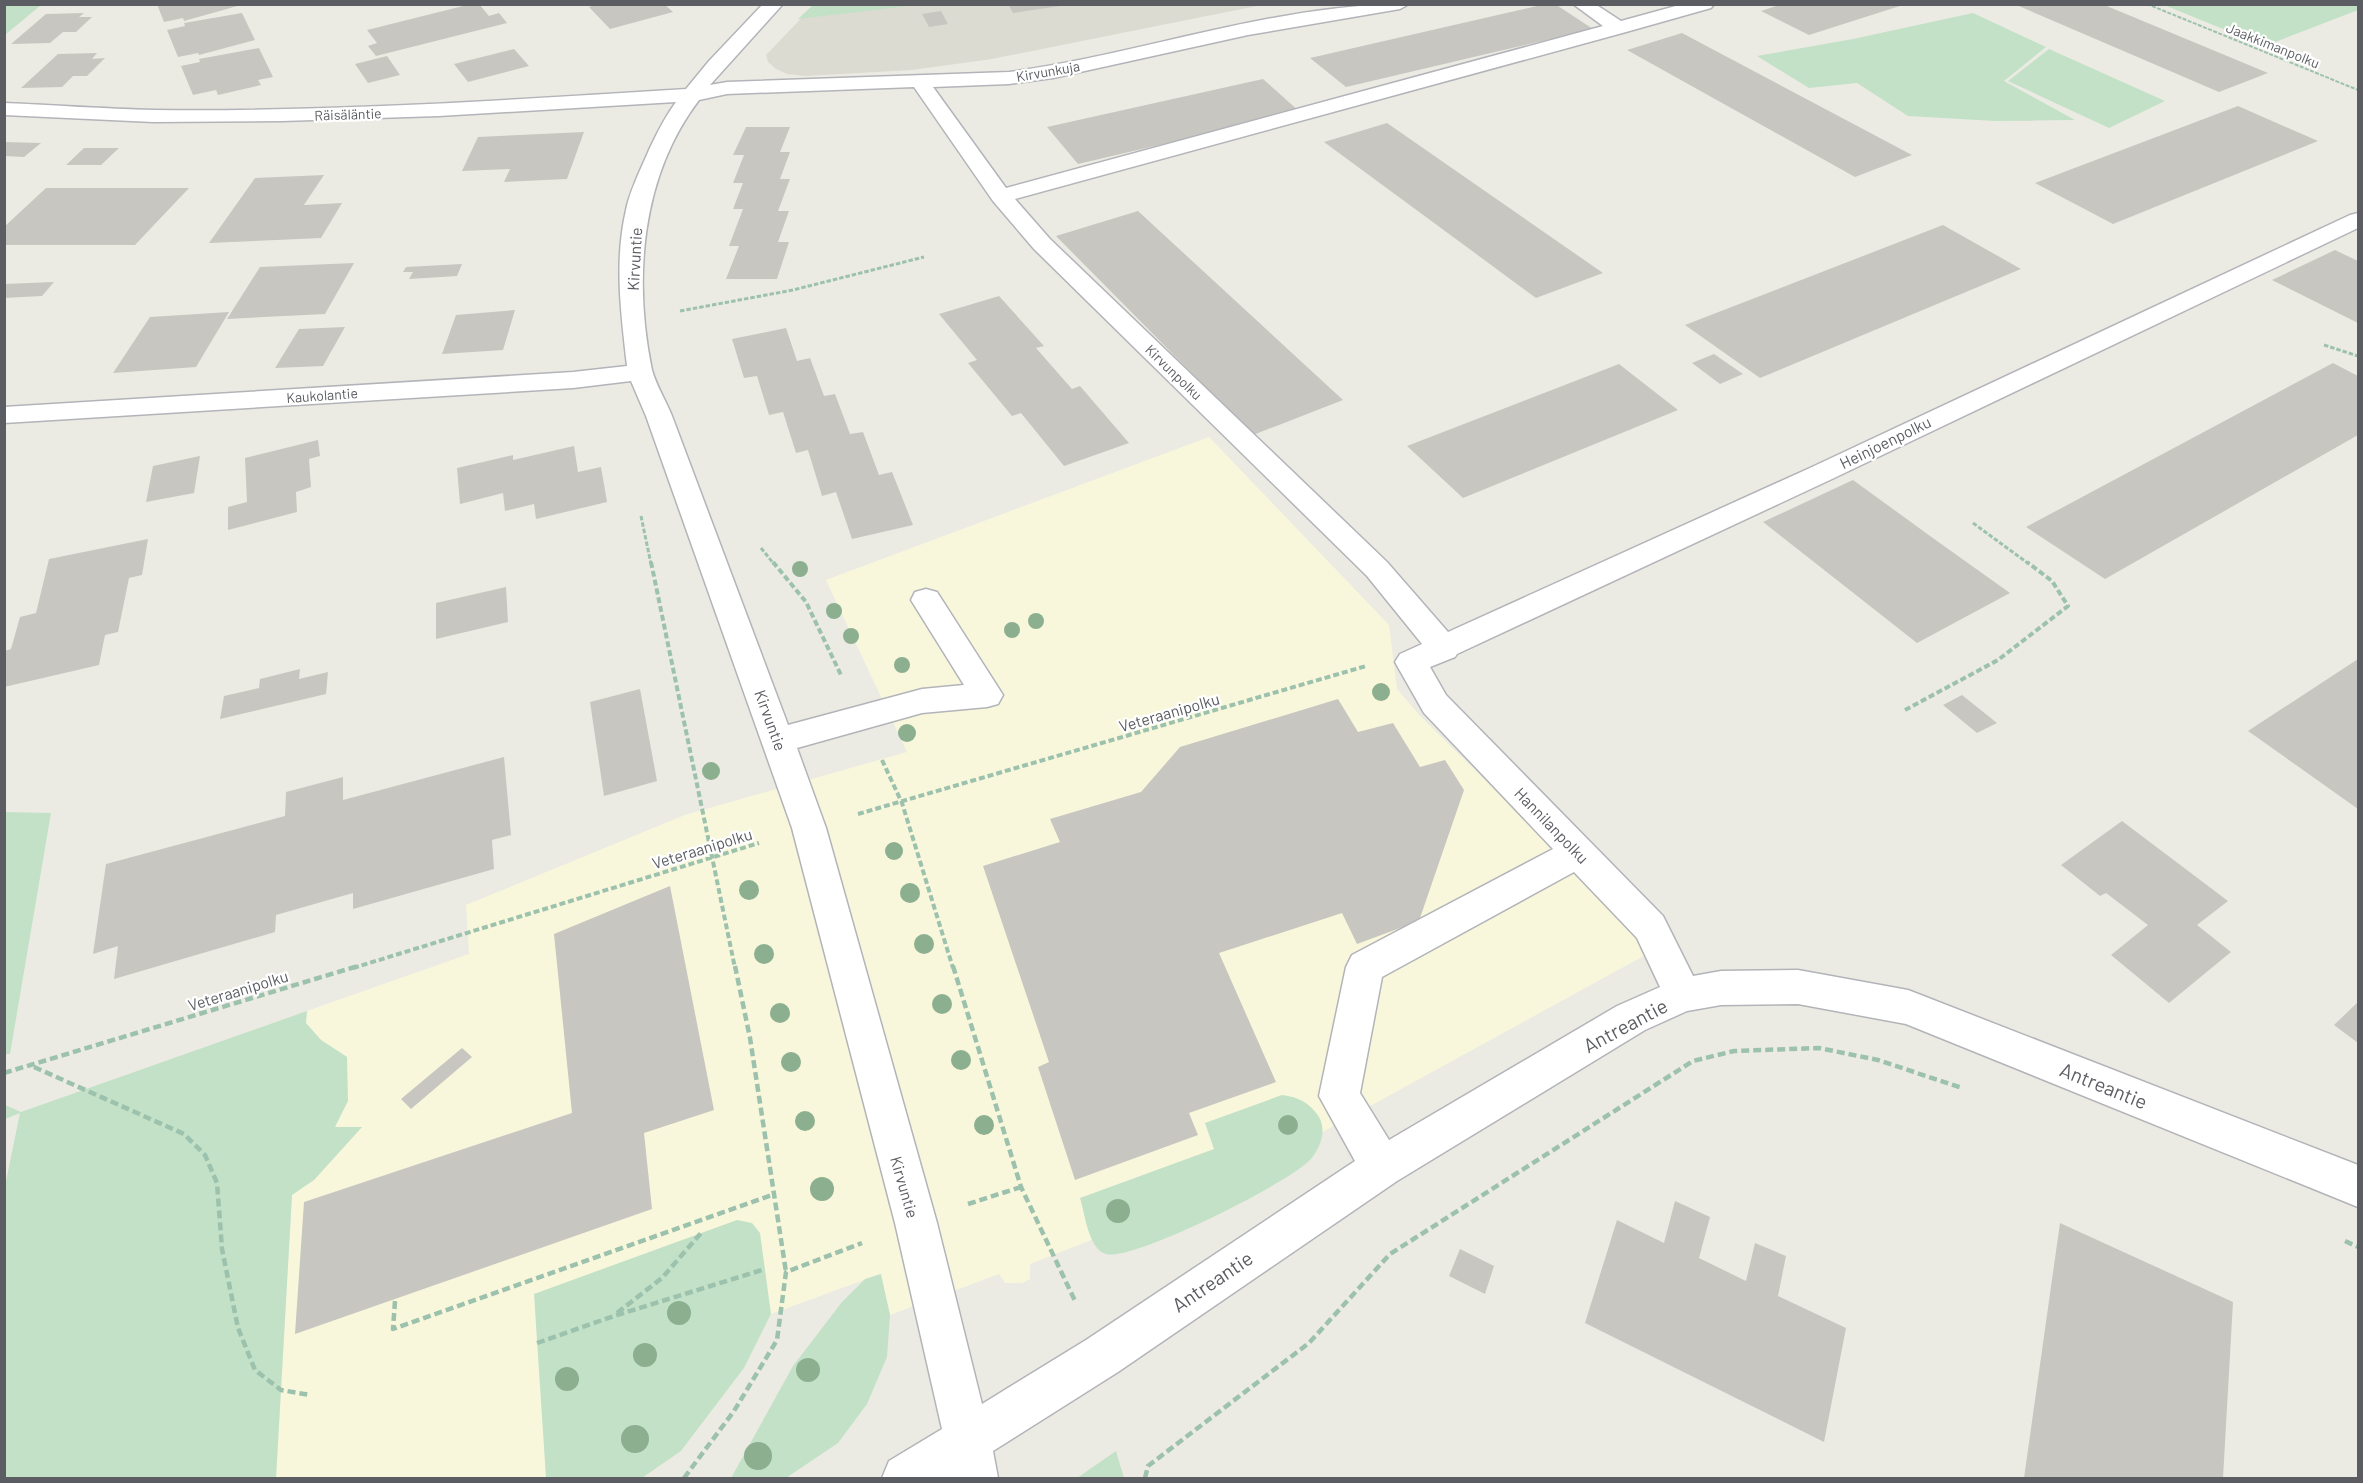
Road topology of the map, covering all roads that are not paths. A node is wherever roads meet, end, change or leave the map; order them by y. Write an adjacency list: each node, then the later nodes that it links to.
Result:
1 (774, 4): 7 (street, Kirvuntie)
2 (1400, 4): 6 (street, Kirvunkuja)
3 (1582, 4): 5 (street)
4 (1705, 4): 5 (street)
5 (1619, 28): 9 (street)
6 (920, 82): 7 (street, Kirvunkuja); 9 (street, Kirvunpolku)
7 (692, 95): 8 (street, Räisäläntie); 11 (street, Kirvuntie)
8 (4, 109)
9 (1001, 196): 14 (street, Kirvunpolku)
10 (2358, 220): 14 (street, Heinjoenpolku)
11 (640, 372): 12 (street, Kaukolantie); 16 (street, Kirvuntie)
12 (4, 416)
13 (927, 600): 16 (street)
14 (1444, 649): 15 (street, Heinjoenpolku)
15 (1411, 662): 17 (street, Hannilanpolku)
16 (779, 740): 21 (street, Kirvuntie)
17 (1578, 852): 18 (street, Hannilanpolku); 19 (street)
18 (1683, 995): 19 (street, Antreantie); 20 (street, Antreantie)
19 (1382, 1167): 21 (street, Antreantie)
20 (2358, 1186)
21 (971, 1460): 22 (street, Antreantie)
22 (906, 1479)

